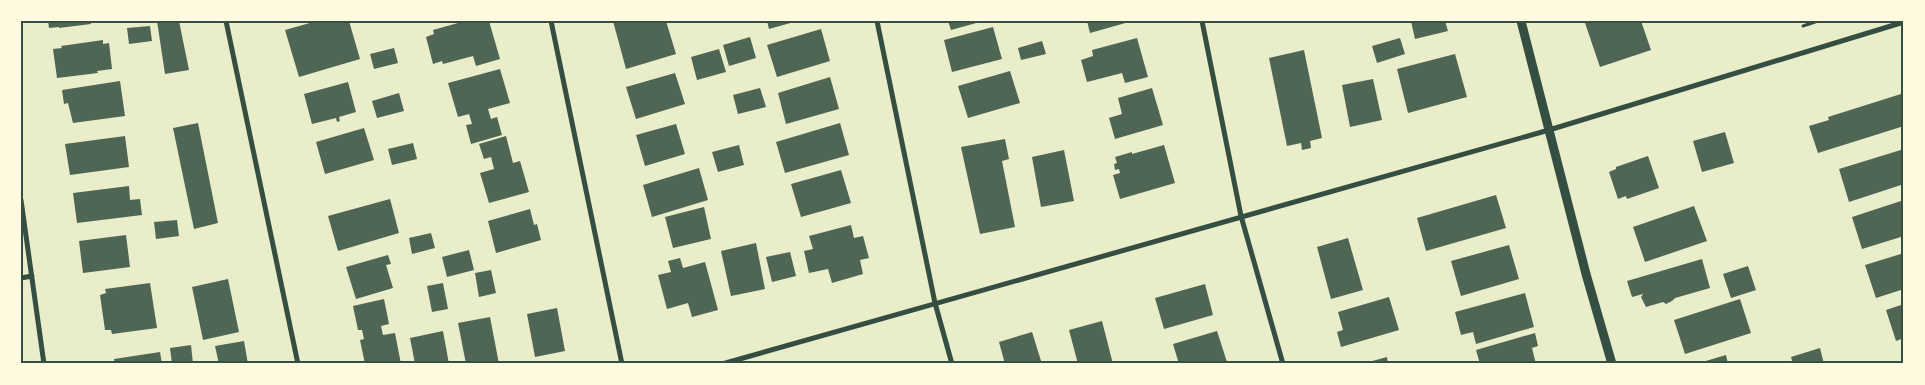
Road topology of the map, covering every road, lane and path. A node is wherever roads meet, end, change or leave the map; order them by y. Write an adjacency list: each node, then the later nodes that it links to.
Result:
1 (226, 21): 16 (street)
2 (551, 21): 17 (street)
3 (877, 21): 14 (street)
4 (1202, 21): 11 (street)
5 (1521, 21): 9 (street)
6 (1818, 21): 8 (path)
7 (1904, 22): 9 (street)
8 (1803, 26)
9 (1548, 130): 11 (street); 21 (street)
10 (21, 200): 12 (street)
11 (1241, 216): 14 (street); 20 (street)
12 (32, 276): 13 (street); 15 (street)
13 (21, 278)
14 (935, 303): 18 (street); 19 (street)
15 (44, 364)
16 (298, 364)
17 (622, 364)
18 (722, 364)
19 (952, 364)
20 (1283, 364)
21 (1612, 364)

